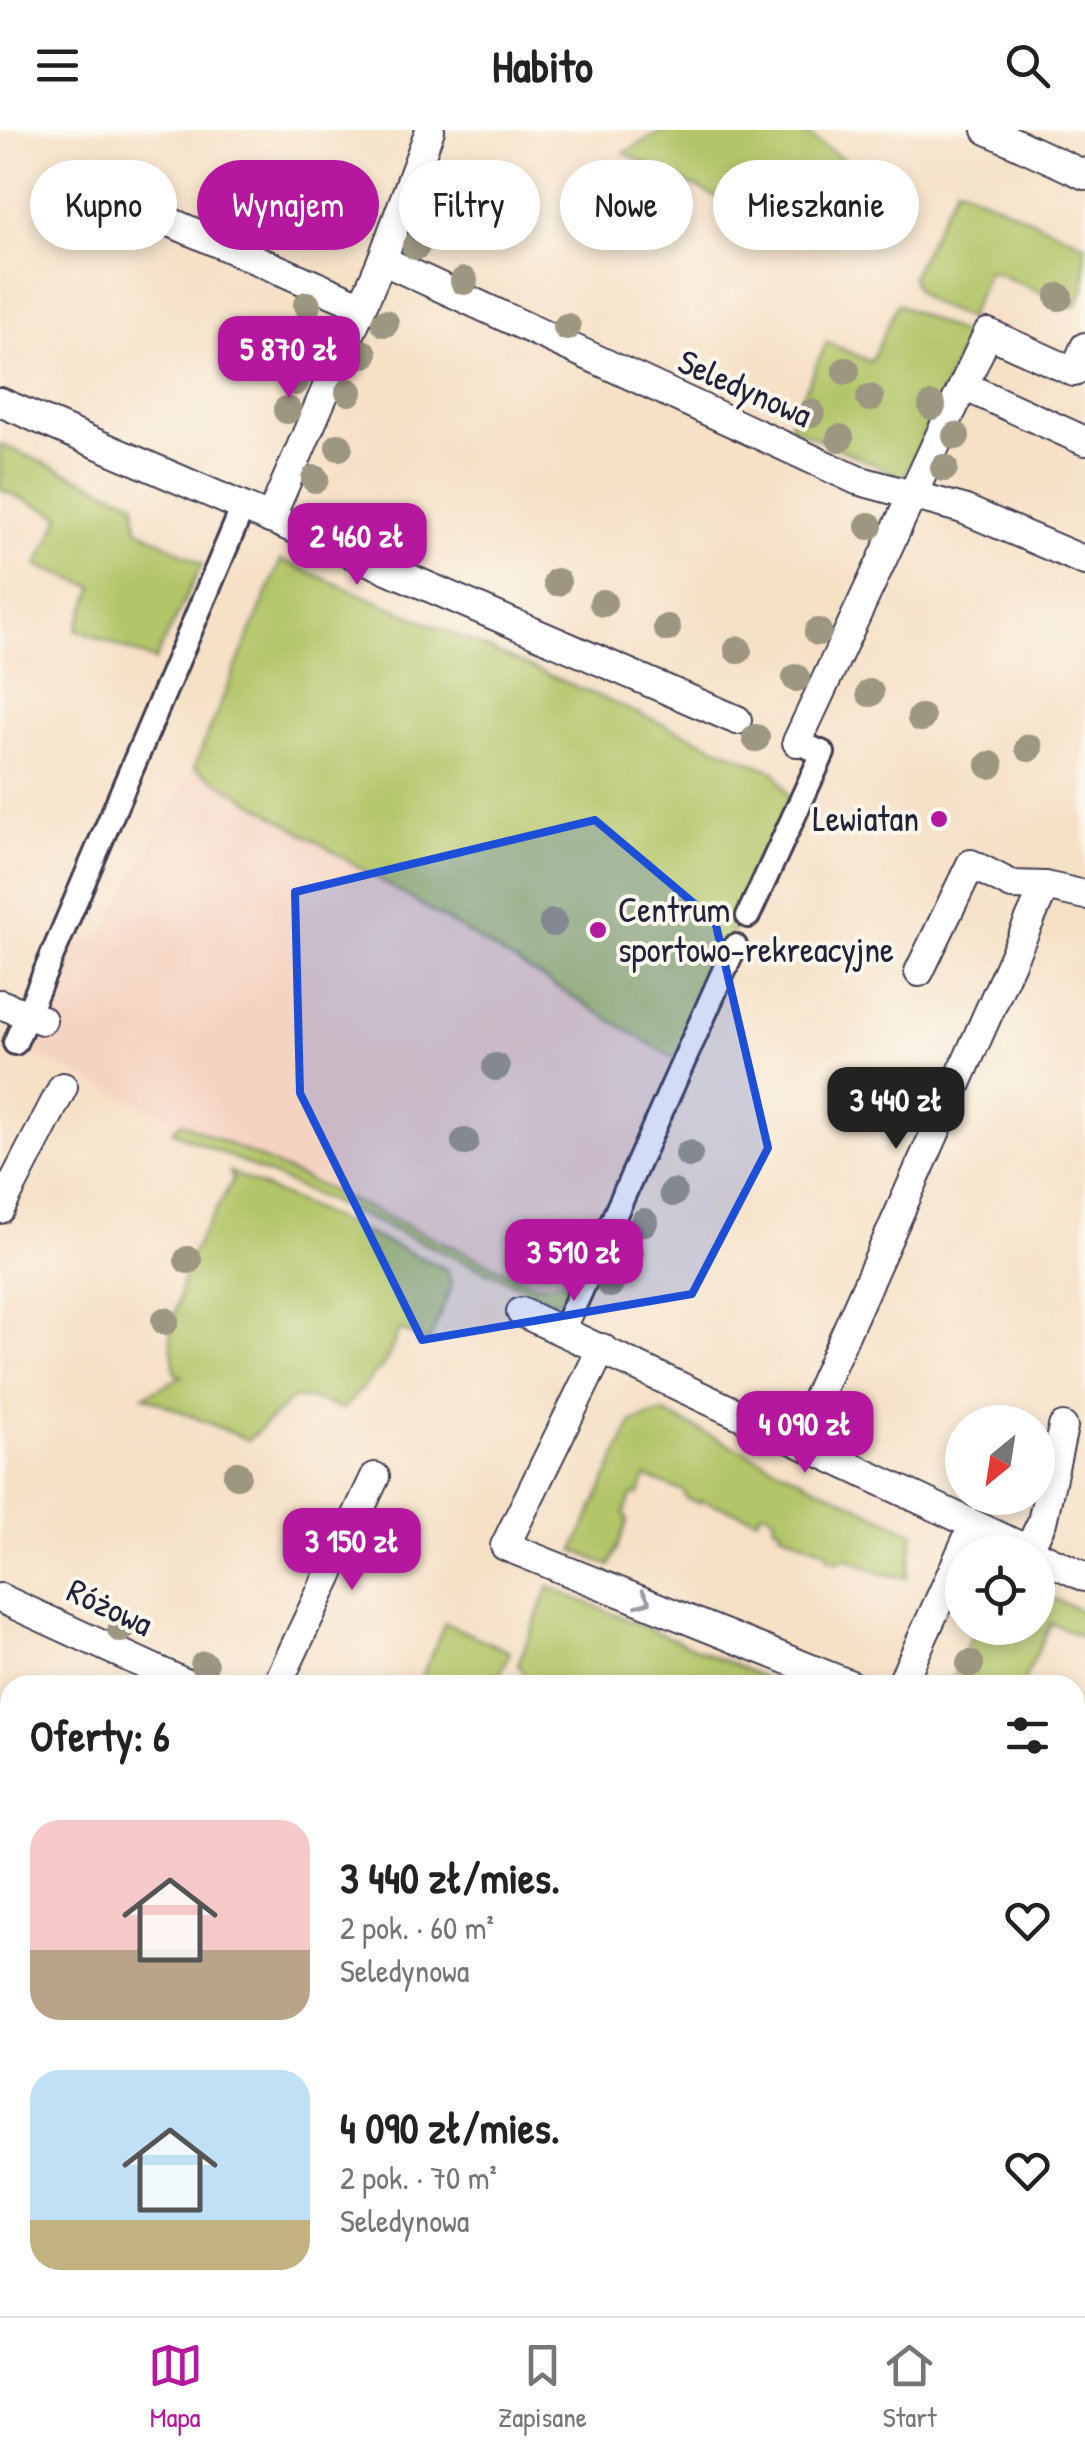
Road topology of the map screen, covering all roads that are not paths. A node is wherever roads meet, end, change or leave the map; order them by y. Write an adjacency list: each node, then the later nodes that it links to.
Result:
1 (430, 130): 5 (street)
2 (987, 130): 3 (street)
3 (1085, 176)
4 (177, 225): 6 (street)
5 (382, 260): 6 (street); 11 (street, Seledynowa)
6 (362, 306): 13 (street)
7 (1085, 347): 8 (street)
8 (964, 386): 10 (street); 11 (street)
9 (0, 402): 12 (street)
10 (1085, 441)
11 (914, 496): 14 (street, Seledynowa); 16 (street)
12 (243, 508): 13 (street); 23 (street)
13 (270, 520): 15 (street)
14 (1085, 561)
15 (737, 720)
16 (797, 742): 19 (street)
17 (1045, 886): 18 (street); 21 (street); 31 (street)
18 (1085, 895)
19 (748, 916)
20 (735, 946): 28 (street)
21 (919, 972)
22 (0, 1004): 23 (street)
23 (35, 1018): 24 (street)
24 (15, 1043)
25 (63, 1087): 26 (street)
26 (0, 1209)
27 (522, 1312): 28 (street)
28 (563, 1331): 29 (street)
29 (602, 1348): 31 (street); 41 (street, one-way to 41)
30 (1062, 1427): 35 (street)
31 (798, 1440): 33 (street)
32 (375, 1477): 40 (street)
33 (973, 1526): 34 (street); 42 (street)
34 (993, 1535)
35 (1038, 1535)
36 (1055, 1563): 37 (street)
37 (1085, 1576)
38 (0, 1598): 39 (street, Różowa)
39 (166, 1675)
40 (282, 1675)
41 (827, 1675)
42 (906, 1675)

